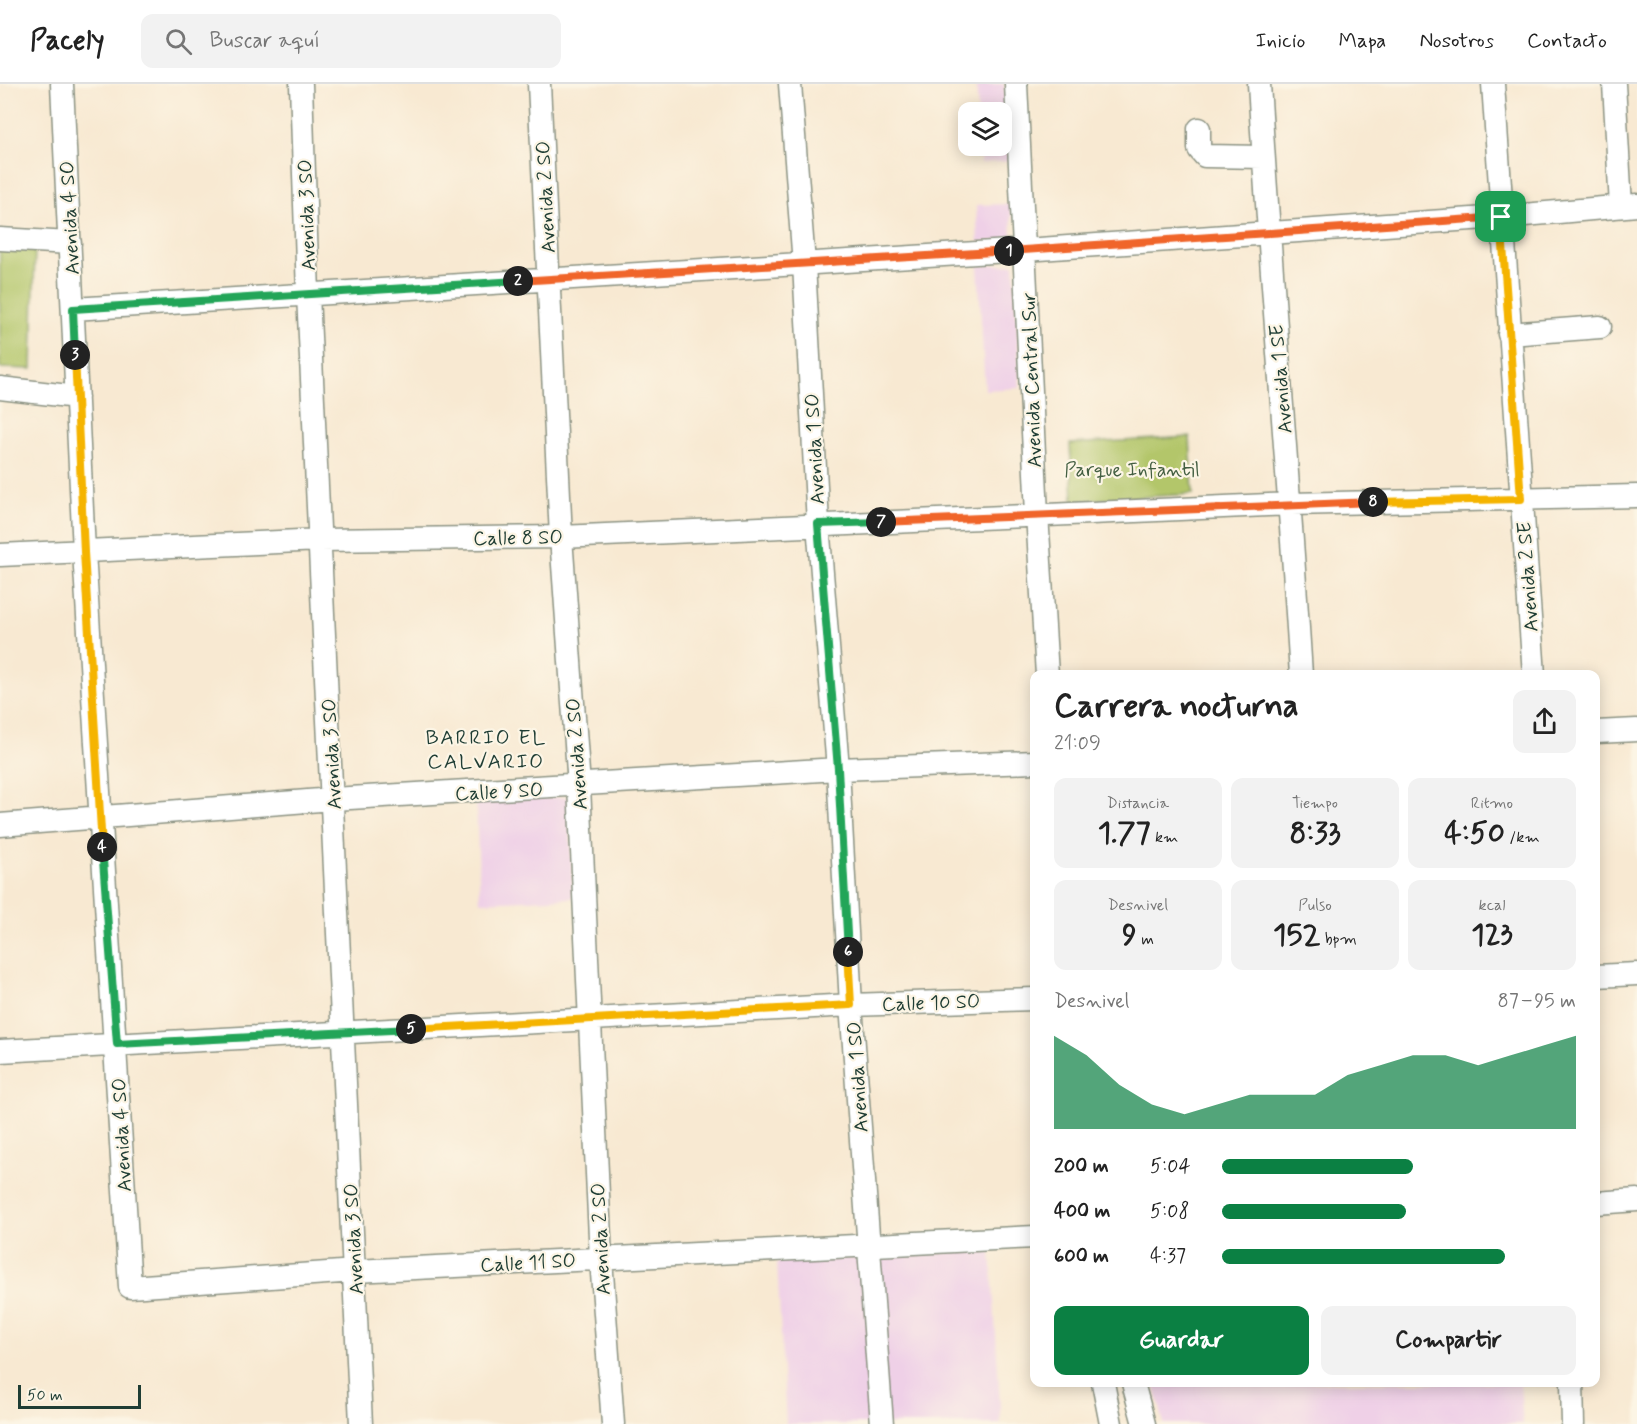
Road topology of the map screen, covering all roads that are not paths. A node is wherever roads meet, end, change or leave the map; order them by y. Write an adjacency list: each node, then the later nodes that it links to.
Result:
1 (62, 84): 15 (street, Avenida 4 SO)
2 (301, 84): 19 (street, Avenida 3 SO)
3 (539, 84): 18 (street, Avenida 2 SO)
4 (790, 84): 17 (street, Avenida 1 SO)
5 (1016, 84): 16 (street, Avenida Central Sur)
6 (1259, 84): 10 (street, Avenida 1 SE)
7 (1493, 84): 12 (street, Avenida 2 SE)
8 (1614, 84): 11 (street)
9 (1199, 129): 10 (street)
10 (1263, 157): 13 (street, Avenida 1 SE)
11 (1629, 206): 12 (street)
12 (1501, 217): 13 (street); 22 (street, Avenida 2 SE)
13 (1268, 233): 16 (street); 27 (street, Avenida 1 SE)
14 (0, 239): 15 (street)
15 (70, 243): 20 (street, Avenida 4 SO)
16 (1025, 250): 17 (street); 28 (street, Avenida Central Sur)
17 (804, 264): 18 (street); 29 (street, Avenida 1 SO)
18 (550, 279): 19 (street); 30 (street, Avenida 2 SO)
19 (308, 294): 20 (street); 31 (street, Avenida 3 SO)
20 (73, 309): 24 (street, Avenida 4 SO)
21 (1600, 327): 22 (street)
22 (1509, 334): 26 (street, Avenida 2 SE)
23 (0, 388): 24 (street)
24 (77, 397): 32 (street, Avenida 4 SO)
25 (1637, 496): 26 (street, Calle 8 SO)
26 (1521, 499): 27 (street, Calle 8 SO); 36 (street, Avenida 2 SE)
27 (1291, 504): 28 (street, Calle 8 SO); 35 (street, Avenida 1 SE)
28 (1036, 514): 29 (street, Calle 8 SO); 34 (street, Avenida Central Sur)
29 (818, 524): 30 (street, Calle 8 SO); 40 (street, Avenida 1 SO)
30 (561, 537): 31 (street, Calle 8 SO); 41 (street, Avenida 2 SO)
31 (320, 540): 32 (street, Calle 8 SO); 42 (street, Avenida 3 SO)
32 (84, 552): 33 (street, Calle 8 SO); 43 (street, Avenida 4 SO)
33 (0, 555)
34 (1047, 670)
35 (1301, 670)
36 (1534, 670)
37 (1637, 730): 38 (street)
38 (1600, 732)
39 (1030, 762): 40 (street, Calle 9 SO)
40 (838, 769): 41 (street, Calle 9 SO); 48 (street, Avenida 1 SO)
41 (579, 786): 42 (street, Calle 9 SO); 49 (street, Avenida 2 SO)
42 (333, 799): 43 (street, Calle 9 SO); 50 (street, Avenida 3 SO)
43 (100, 818): 44 (street, Calle 9 SO); 51 (street, Avenida 4 SO)
44 (0, 825)
45 (1637, 974): 46 (street)
46 (1600, 976)
47 (1030, 999): 48 (street, Calle 10 SO)
48 (851, 1005): 49 (street, Calle 10 SO); 56 (street, Avenida 1 SO)
49 (589, 1020): 50 (street, Calle 10 SO); 57 (street, Avenida 2 SO)
50 (342, 1033): 51 (street, Calle 10 SO); 58 (street, Avenida 3 SO)
51 (117, 1044): 52 (street, Calle 10 SO); 59 (street, Avenida 4 SO)
52 (0, 1051)
53 (1637, 1200): 54 (street)
54 (1600, 1203)
55 (1030, 1237): 56 (street, Calle 11 SO)
56 (870, 1247): 57 (street, Calle 11 SO); 65 (street, Avenida 1 SO)
57 (601, 1258): 58 (street, Calle 11 SO); 64 (street, Avenida 2 SO)
58 (355, 1271): 59 (street, Calle 11 SO); 63 (street, Avenida 3 SO)
59 (130, 1287)
60 (1104, 1387): 66 (street)
61 (1134, 1387): 67 (street)
62 (1572, 1387): 68 (street)
63 (361, 1424)
64 (613, 1424)
65 (882, 1424)
66 (1112, 1424)
67 (1144, 1424)
68 (1573, 1424)

